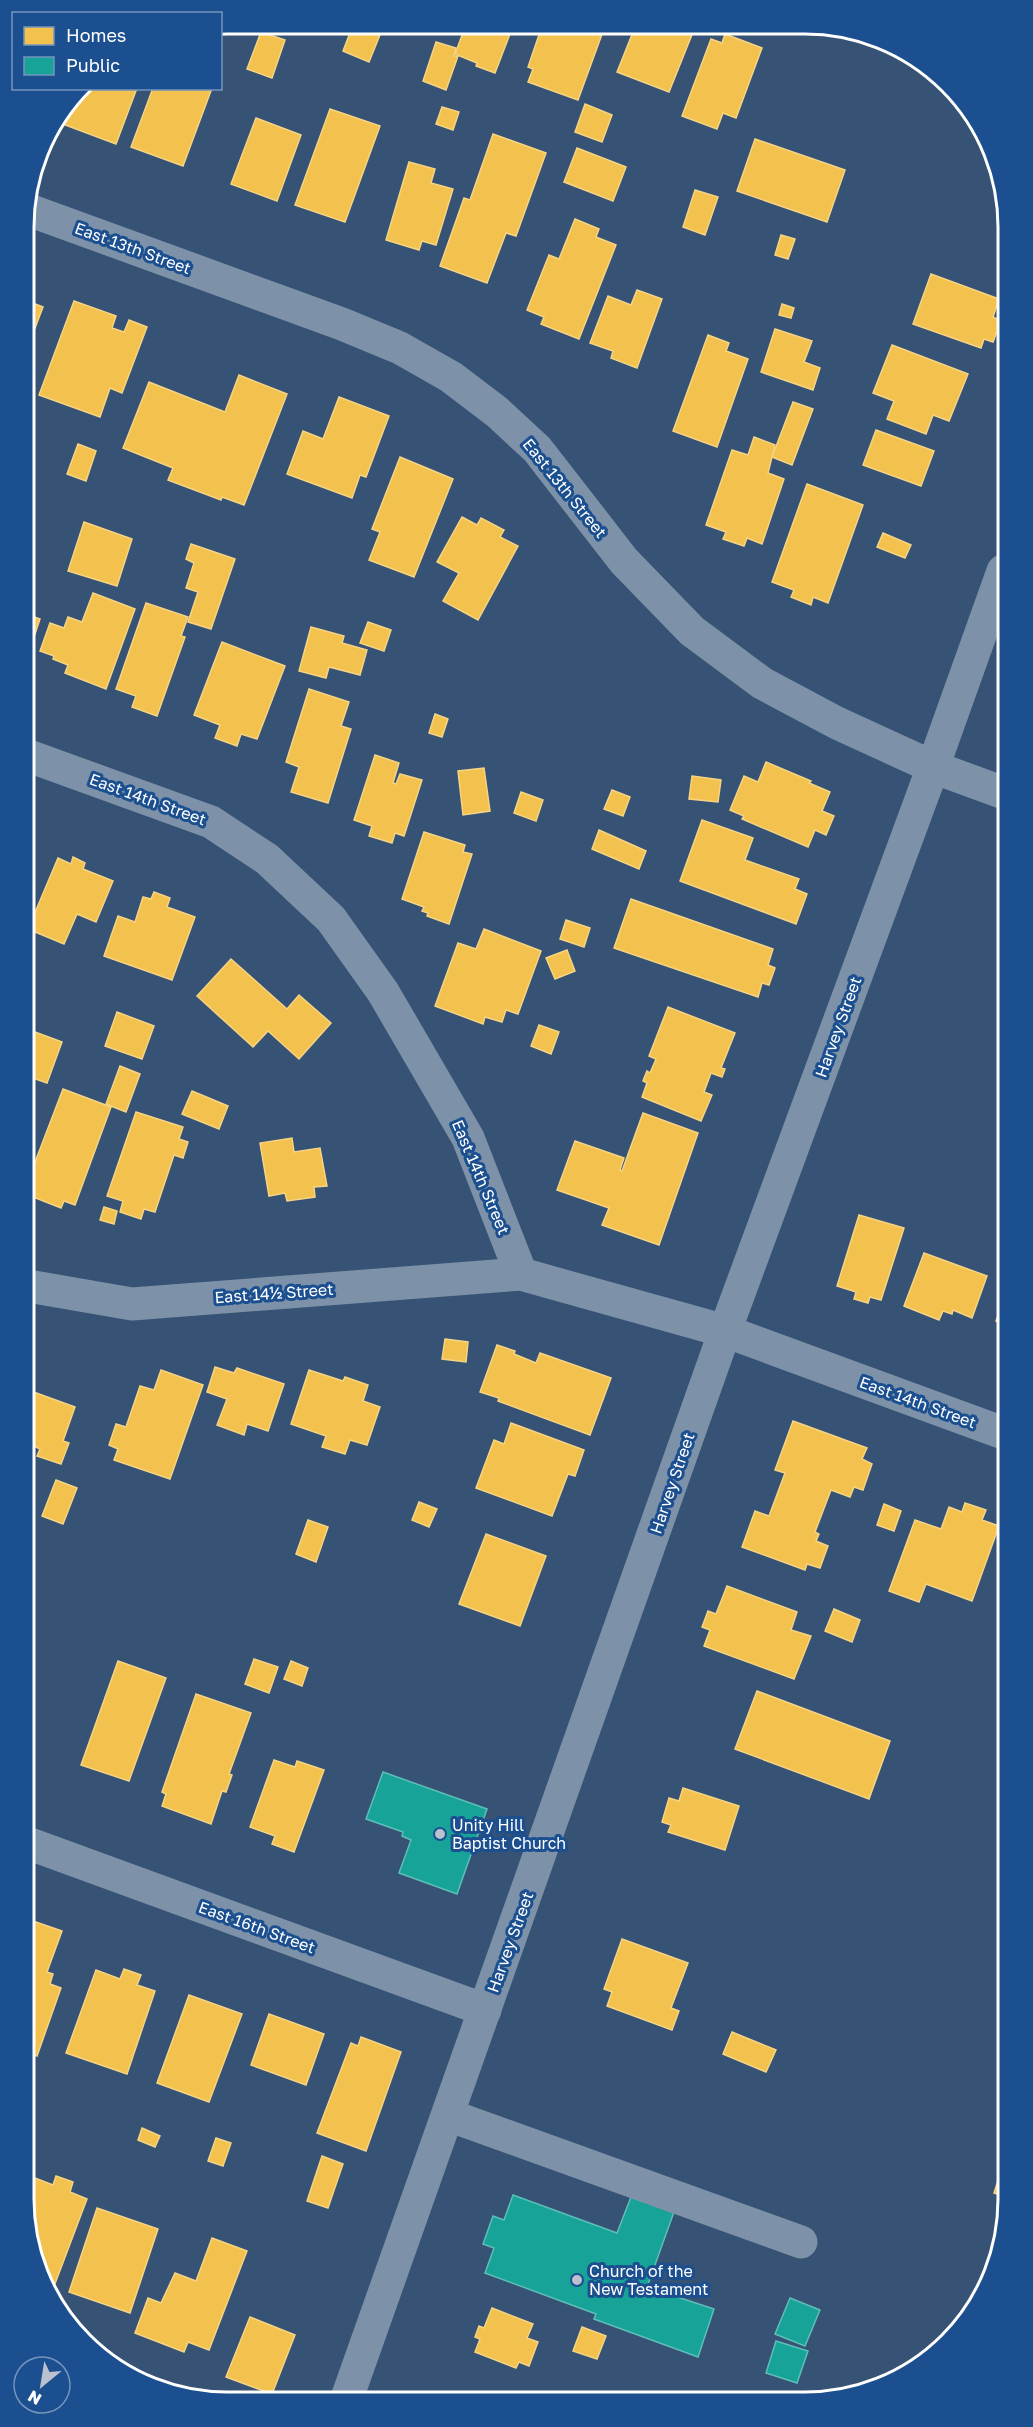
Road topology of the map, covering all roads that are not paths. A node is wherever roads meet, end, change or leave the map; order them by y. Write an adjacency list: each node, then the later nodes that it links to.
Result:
1 (35, 212): 4 (street, East 13th Street)
2 (998, 585): 4 (street, Harvey Street)
3 (35, 758): 6 (street, East 14th Street)
4 (933, 767): 5 (street, East 13th Street); 8 (street, Harvey Street)
5 (998, 792)
6 (521, 1274): 7 (street, East 14½ Street); 8 (street, East 14th Street)
7 (34, 1288)
8 (725, 1331): 9 (street, East 14th Street); 11 (street, Harvey Street)
9 (998, 1431)
10 (34, 1846): 11 (street, East 16th Street)
11 (485, 2010): 12 (street, Harvey Street)
12 (448, 2115): 13 (street); 14 (street, Harvey Street)
13 (801, 2242)
14 (349, 2392)

